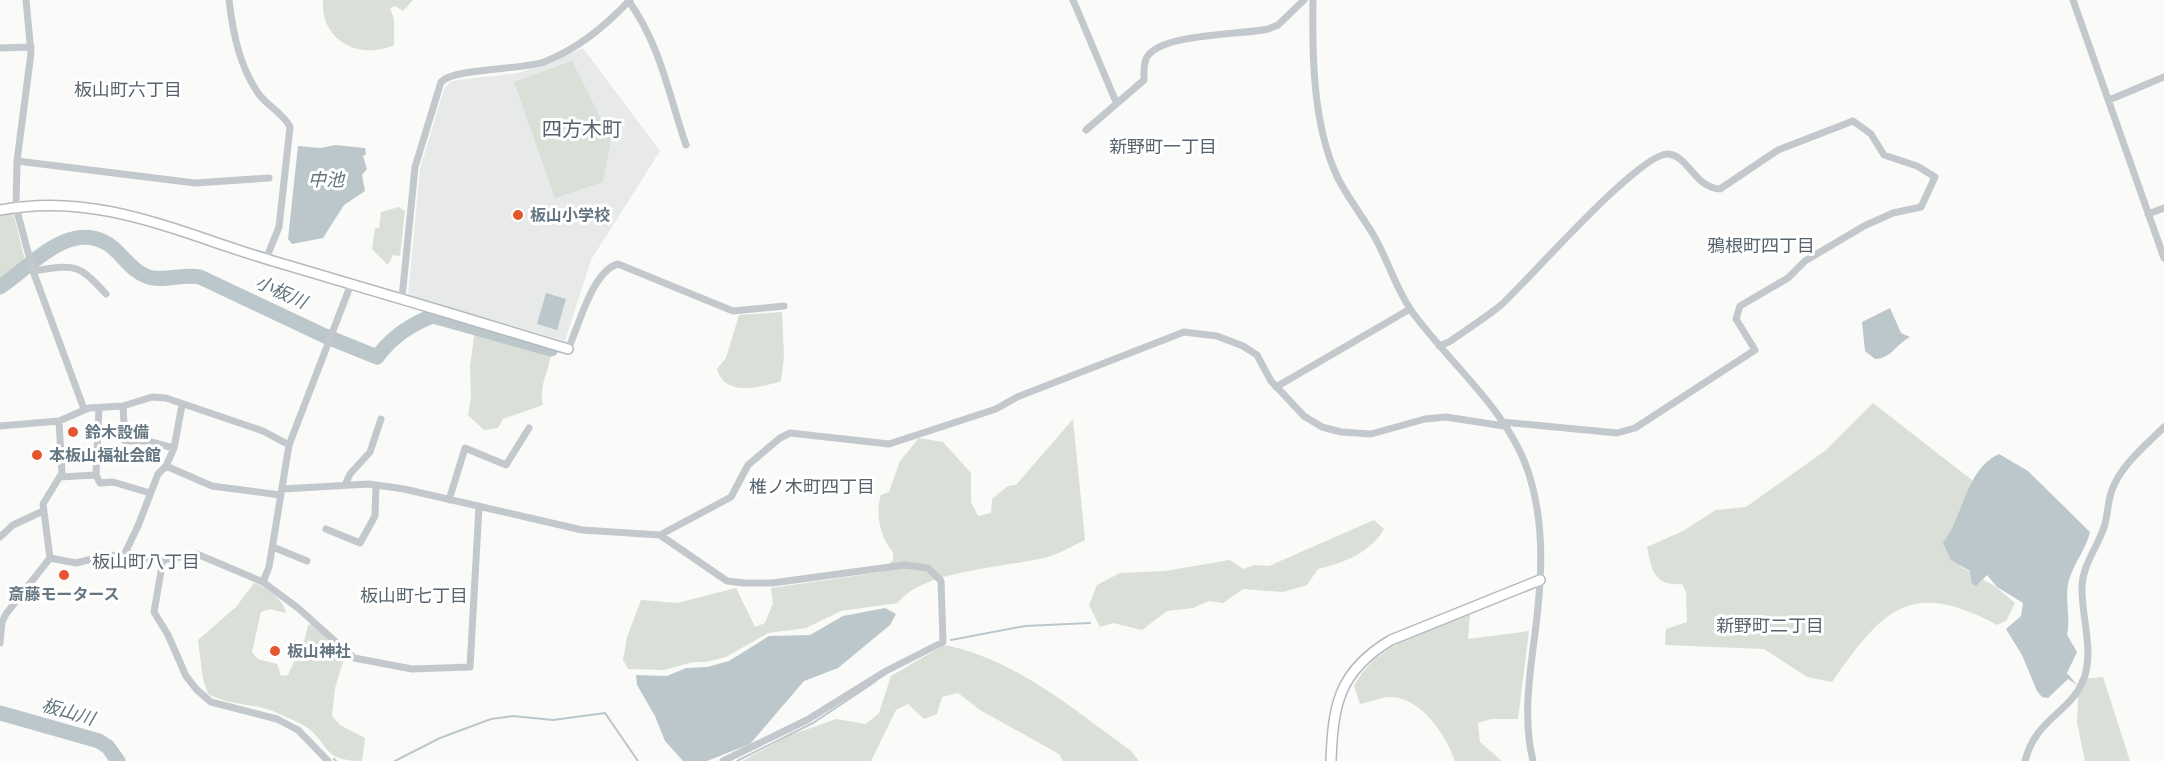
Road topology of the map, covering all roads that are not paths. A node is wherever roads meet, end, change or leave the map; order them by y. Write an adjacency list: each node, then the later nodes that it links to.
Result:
1 (26, 0): 8 (street)
2 (229, 0): 22 (street)
3 (629, 0): 14 (street); 26 (street)
4 (1073, 0): 12 (street)
5 (1304, 0): 12 (street)
6 (1313, 0): 28 (street)
7 (2073, 0): 11 (street)
8 (31, 47): 9 (street); 15 (street)
9 (0, 48)
10 (2164, 78): 11 (street)
11 (2109, 100): 20 (street)
12 (1116, 102): 13 (street)
13 (1086, 130)
14 (686, 145)
15 (17, 161): 16 (street); 17 (street)
16 (269, 178)
17 (16, 207): 19 (street); 22 (street); 23 (street)
18 (2164, 208): 20 (street)
19 (0, 210)
20 (2148, 214): 21 (street)
21 (2164, 258)
22 (266, 259): 24 (street)
23 (33, 271): 25 (street); 35 (street)
24 (351, 284): 26 (street); 42 (street)
25 (106, 294)
26 (402, 298): 30 (street)
27 (784, 306): 30 (street)
28 (1410, 309): 29 (street); 31 (street)
29 (1439, 346): 38 (street); 38 (street)
30 (568, 350)
31 (1276, 387): 38 (street); 55 (street)
32 (182, 405): 33 (street); 42 (street); 43 (street)
33 (123, 406): 34 (street); 43 (street)
34 (99, 408): 35 (street); 45 (street)
35 (84, 409): 37 (street)
36 (381, 418): 47 (street)
37 (59, 421): 39 (street); 46 (street)
38 (1503, 424): 62 (street)
39 (0, 426)
40 (2164, 427): 70 (street)
41 (529, 428): 51 (street)
42 (289, 445): 49 (street)
43 (174, 448): 44 (street)
44 (166, 466): 49 (street); 50 (street)
45 (96, 475): 46 (street); 50 (street)
46 (60, 477): 53 (street)
47 (345, 485): 48 (street); 49 (street)
48 (376, 485): 51 (street); 54 (street)
49 (281, 492): 57 (street)
50 (150, 493): 58 (street)
51 (449, 500): 52 (street)
52 (479, 507): 55 (street); 63 (street)
53 (43, 511): 56 (street); 59 (street)
54 (326, 529)
55 (660, 536): 67 (street)
56 (0, 537)
57 (273, 547): 61 (street); 63 (street)
58 (123, 555): 59 (street); 60 (street)
59 (50, 558): 64 (street)
60 (163, 560): 63 (street); 66 (street)
61 (307, 561)
62 (1540, 580): 68 (street); 69 (street)
63 (263, 582)
64 (0, 634): 65 (street)
65 (0, 643)
66 (328, 761)
67 (723, 761)
68 (1331, 761)
69 (1533, 761)
70 (2025, 761)

